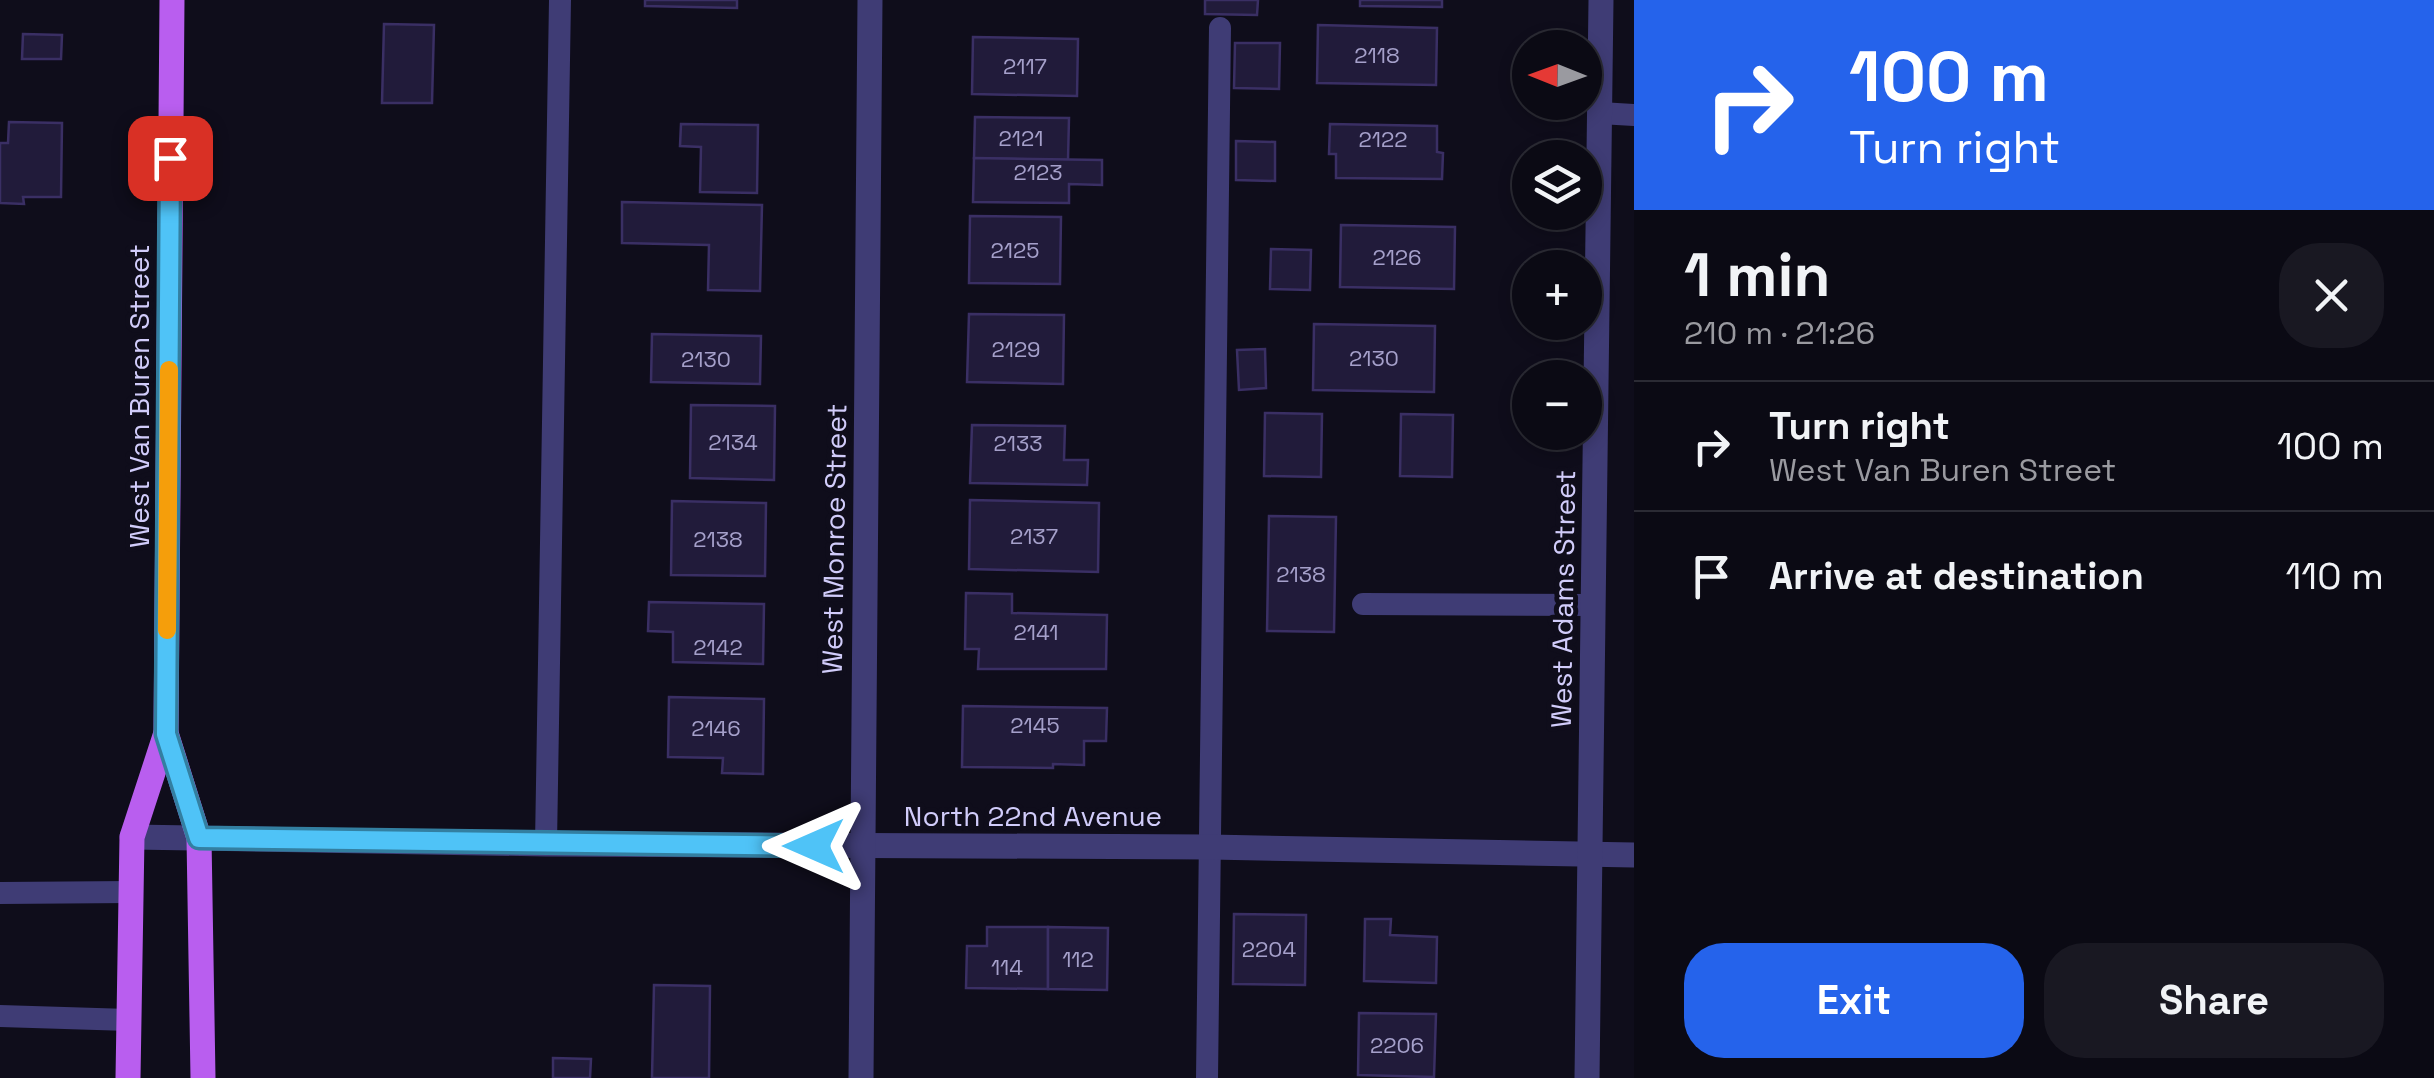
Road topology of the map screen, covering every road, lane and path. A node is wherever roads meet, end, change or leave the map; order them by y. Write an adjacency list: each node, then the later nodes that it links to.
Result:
1 (172, 0): 12 (main road, West Van Buren Street)
2 (560, 0): 15 (lane)
3 (870, 0): 16 (street, West Monroe Street)
4 (1601, 0): 6 (street, West Adams Street)
5 (1220, 28): 17 (lane)
6 (1601, 30)
7 (1602, 113): 8 (lane)
8 (1634, 115)
9 (1600, 120): 11 (street, West Adams Street)
10 (1363, 604): 11 (lane)
11 (1592, 605): 18 (street, West Adams Street)
12 (166, 734): 13 (main road, West Van Buren Street); 14 (main road, West Van Buren Street)
13 (132, 837): 14 (street, North 22nd Avenue); 20 (main road, West Van Buren Street)
14 (199, 838): 15 (street, North 22nd Avenue); 25 (main road, West Van Buren Street)
15 (546, 844): 16 (street, North 22nd Avenue)
16 (862, 846): 17 (street, North 22nd Avenue); 26 (street, West Monroe Street)
17 (1210, 847): 18 (street, North 22nd Avenue); 27 (lane)
18 (1589, 854): 19 (street, North 22nd Avenue); 28 (street, West Adams Street)
19 (1634, 855)
20 (131, 892): 21 (lane); 23 (main road, West Van Buren Street)
21 (0, 893)
22 (0, 1016): 23 (lane)
23 (129, 1020): 24 (main road, West Van Buren Street)
24 (128, 1078)
25 (203, 1078)
26 (861, 1078)
27 (1207, 1078)
28 (1587, 1078)

